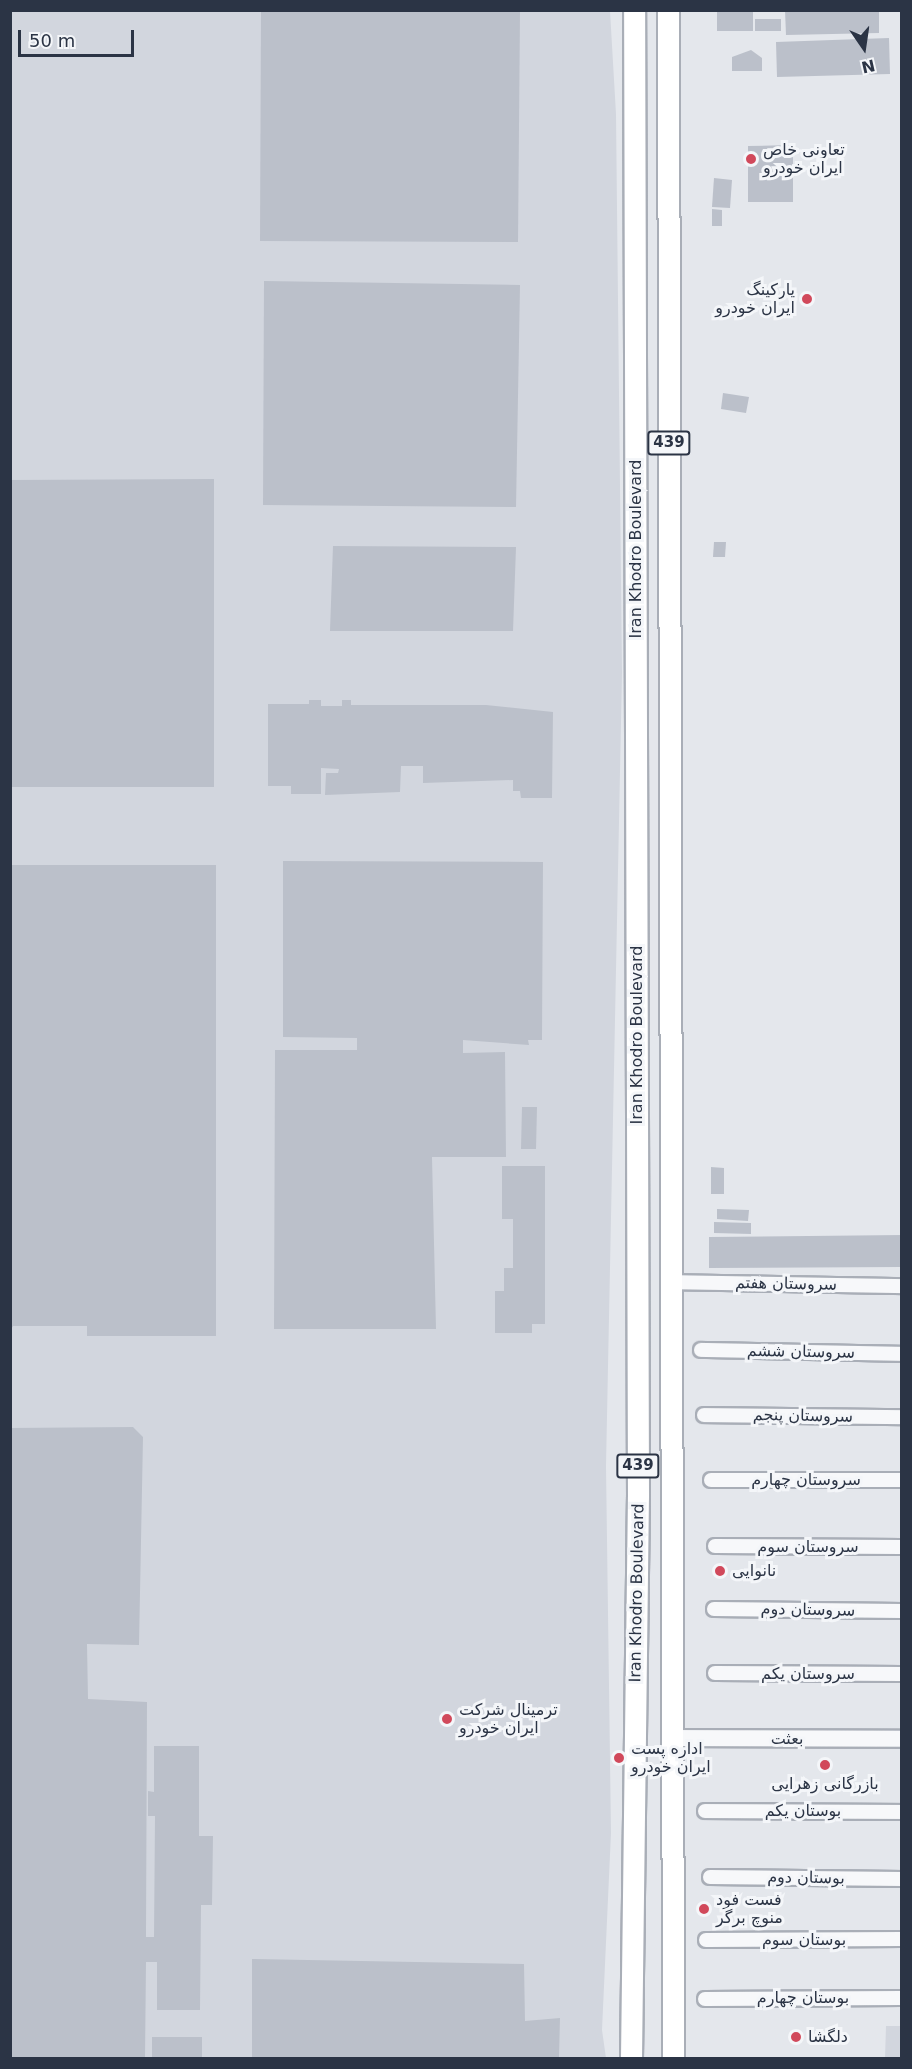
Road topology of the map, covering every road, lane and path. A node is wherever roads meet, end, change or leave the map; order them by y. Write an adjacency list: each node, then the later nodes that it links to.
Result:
1 (634, 10): 3 (main road, Iran Khodro Boulevard / 439)
2 (668, 10): 4 (main road, Iran Khodro Boulevard / 439)
3 (636, 826): 4 (main road); 5 (main road, Iran Khodro Boulevard / 439)
4 (670, 827): 6 (main road, Iran Khodro Boulevard / 439)
5 (636, 874): 6 (main road); 31 (main road, Iran Khodro Boulevard / 439)
6 (670, 875): 7 (main road, Iran Khodro Boulevard / 439)
7 (671, 1282): 8 (street, سروستان هفتم); 21 (main road, Iran Khodro Boulevard / 439)
8 (902, 1286)
9 (701, 1350): 10 (street, سروستان ششم)
10 (902, 1354)
11 (704, 1415): 12 (street, سروستان پنجم)
12 (902, 1417)
13 (711, 1480): 14 (street, سروستان چهارم)
14 (902, 1480)
15 (715, 1546): 16 (street, سروستان سوم)
16 (902, 1547)
17 (714, 1609): 18 (street, سروستان دوم)
18 (902, 1611)
19 (715, 1673): 20 (street, سروستان یکم)
20 (902, 1674)
21 (672, 1738): 22 (street, بعثت); 32 (main road, Iran Khodro Boulevard / 439)
22 (902, 1739)
23 (705, 1811): 24 (street, بوستان یکم)
24 (902, 1812)
25 (710, 1877): 26 (street, بوستان دوم)
26 (902, 1879)
27 (902, 1939): 28 (street, بوستان سوم)
28 (706, 1940)
29 (705, 1998): 30 (street, بوستان چهارم)
30 (902, 1998)
31 (631, 2058)
32 (673, 2058)

